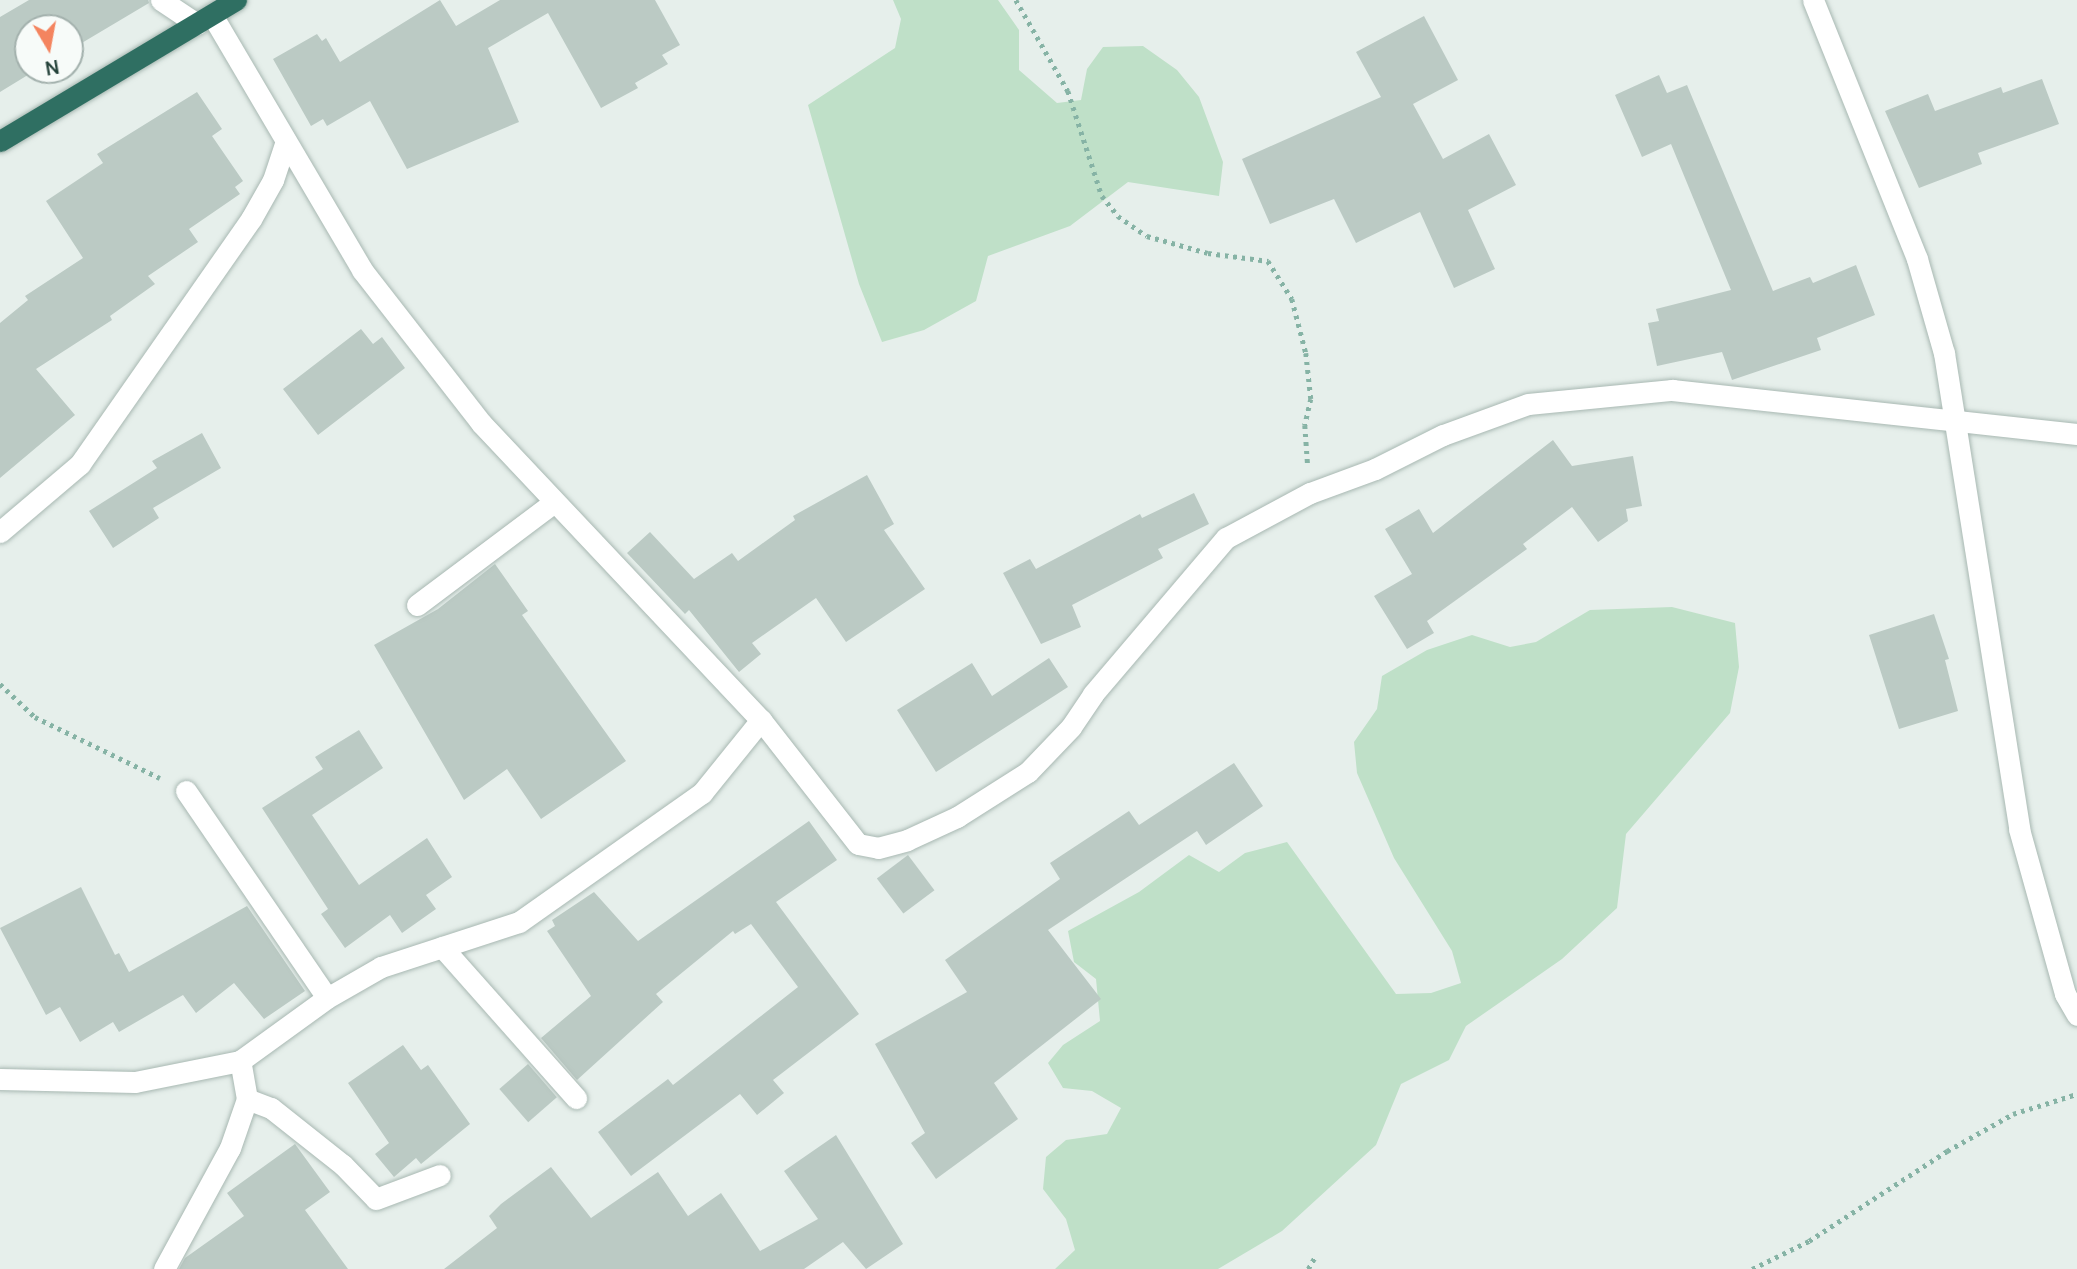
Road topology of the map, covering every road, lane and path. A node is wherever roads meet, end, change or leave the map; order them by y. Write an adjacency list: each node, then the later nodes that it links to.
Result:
1 (161, 0): 5 (street)
2 (236, 0): 5 (highway)
3 (1016, 0): 10 (path)
4 (1813, 0): 8 (street)
5 (205, 19): 6 (highway); 7 (street)
6 (0, 141)
7 (286, 141): 11 (street); 12 (street)
8 (1957, 424): 9 (street); 10 (street); 19 (street)
9 (2077, 434)
10 (1310, 493): 15 (street)
11 (554, 502): 13 (street); 15 (street)
12 (0, 532)
13 (417, 605)
14 (0, 684): 16 (path)
15 (761, 720): 17 (street)
16 (186, 791): 18 (street)
17 (442, 947): 18 (street); 23 (street)
18 (327, 998): 20 (street)
19 (2077, 1014)
20 (240, 1061): 21 (street); 24 (street)
21 (0, 1079)
22 (2077, 1094): 29 (path)
23 (576, 1098)
24 (247, 1099): 25 (street); 27 (street)
25 (440, 1175)
26 (1315, 1257): 28 (path)
27 (164, 1269)
28 (1308, 1269)
29 (1752, 1269)

